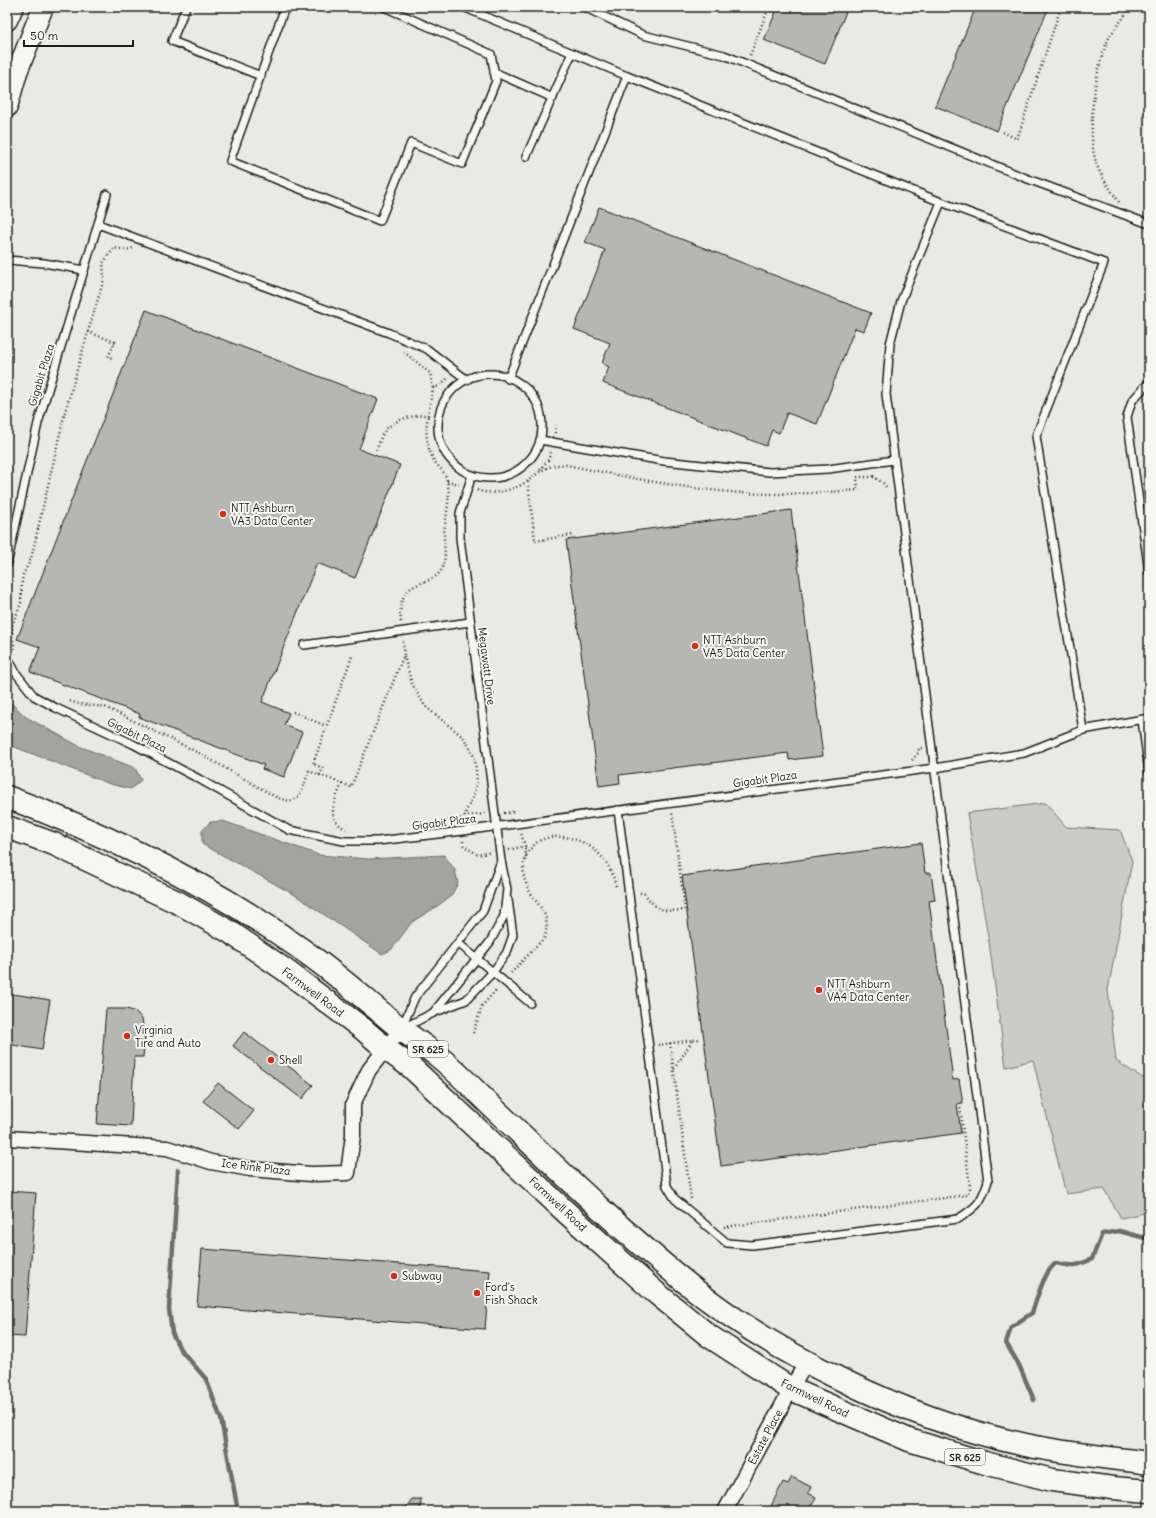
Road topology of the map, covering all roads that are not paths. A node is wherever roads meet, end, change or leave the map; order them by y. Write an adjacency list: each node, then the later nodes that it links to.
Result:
1 (13, 7): 8 (main road)
2 (43, 7): 14 (main road)
3 (186, 7): 11 (lane)
4 (285, 7): 11 (lane)
5 (384, 7): 10 (lane)
6 (463, 7): 9 (lane)
7 (584, 7): 19 (lane)
8 (7, 20)
9 (572, 53): 12 (lane); 13 (lane)
10 (494, 72): 11 (lane); 13 (lane)
11 (261, 76)
12 (627, 76): 17 (lane); 22 (lane)
13 (553, 98): 15 (lane)
14 (7, 107)
15 (526, 157)
16 (107, 194): 18 (lane, Gigabit Plaza)
17 (941, 202): 26 (lane); 34 (lane)
18 (98, 224): 21 (lane, Gigabit Plaza); 23 (lane)
19 (1149, 224)
20 (7, 260): 21 (lane)
21 (84, 270): 28 (lane, Gigabit Plaza)
22 (508, 378): 23 (lane); 25 (lane)
23 (467, 380): 27 (lane)
24 (1149, 382): 29 (lane)
25 (540, 440): 26 (lane); 27 (lane)
26 (894, 460): 35 (lane)
27 (472, 475): 30 (lane, Megawatt Drive)
28 (7, 565)
29 (1149, 572)
30 (470, 622): 31 (lane); 40 (lane, Megawatt Drive)
31 (304, 645)
32 (7, 656): 40 (lane, Gigabit Plaza)
33 (1145, 719): 34 (lane, Gigabit Plaza); 36 (lane)
34 (1083, 730): 35 (lane, Gigabit Plaza)
35 (935, 768): 38 (lane, Gigabit Plaza); 38 (lane)
36 (1149, 772)
37 (7, 797): 48 (main road, SR 625)
38 (618, 810): 40 (lane, Gigabit Plaza)
39 (7, 827): 49 (main road, Farmwell Road / SR 625)
40 (497, 827): 41 (lane, Megawatt Drive)
41 (501, 861): 42 (lane, Megawatt Drive); 43 (lane)
42 (507, 889): 44 (lane); 45 (lane)
43 (458, 943): 44 (lane); 48 (lane)
44 (476, 958): 45 (lane); 47 (lane)
45 (493, 972): 46 (lane); 47 (lane)
46 (530, 1003)
47 (433, 1013): 48 (lane)
48 (401, 1029): 49 (street, Ice Rink Plaza); 51 (main road, SR 625)
49 (386, 1049): 50 (street, Ice Rink Plaza); 52 (main road, Farmwell Road / SR 625)
50 (7, 1138)
51 (806, 1363): 52 (street, Estate Place); 53 (main road, SR 625)
52 (791, 1389): 54 (main road, Farmwell Road / SR 625); 55 (street, Estate Place)
53 (1149, 1463)
54 (1149, 1491)
55 (725, 1511)

